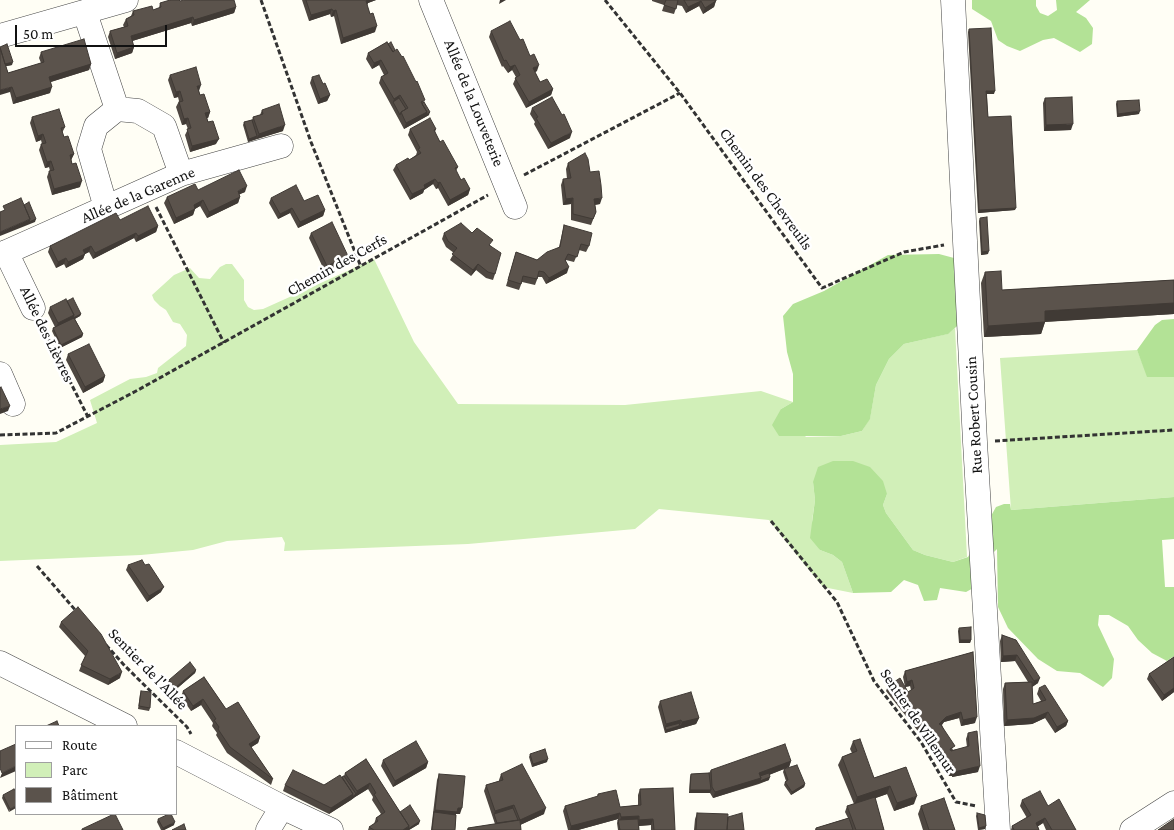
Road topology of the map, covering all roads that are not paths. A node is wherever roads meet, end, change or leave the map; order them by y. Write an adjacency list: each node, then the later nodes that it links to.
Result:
1 (126, 0): 4 (street)
2 (431, 0): 9 (street, Allée de la Louveterie)
3 (953, 0): 20 (street, Rue Robert Cousin)
4 (85, 13): 5 (street); 6 (street)
5 (0, 36)
6 (117, 109): 8 (street); 10 (street)
7 (281, 146): 8 (street, Allée de la Garenne)
8 (182, 174): 10 (street, Allée de la Garenne)
9 (515, 207)
10 (106, 208): 11 (street, Allée de la Garenne)
11 (3, 253): 12 (street, Allée des Lièvres)
12 (33, 308)
13 (0, 374): 14 (street)
14 (13, 404)
15 (0, 663): 16 (street)
16 (123, 725)
17 (178, 753): 19 (street)
18 (1174, 803): 23 (street)
19 (282, 807): 21 (street); 22 (street)
20 (997, 820)
21 (268, 830)
22 (331, 830)
23 (1132, 830)

